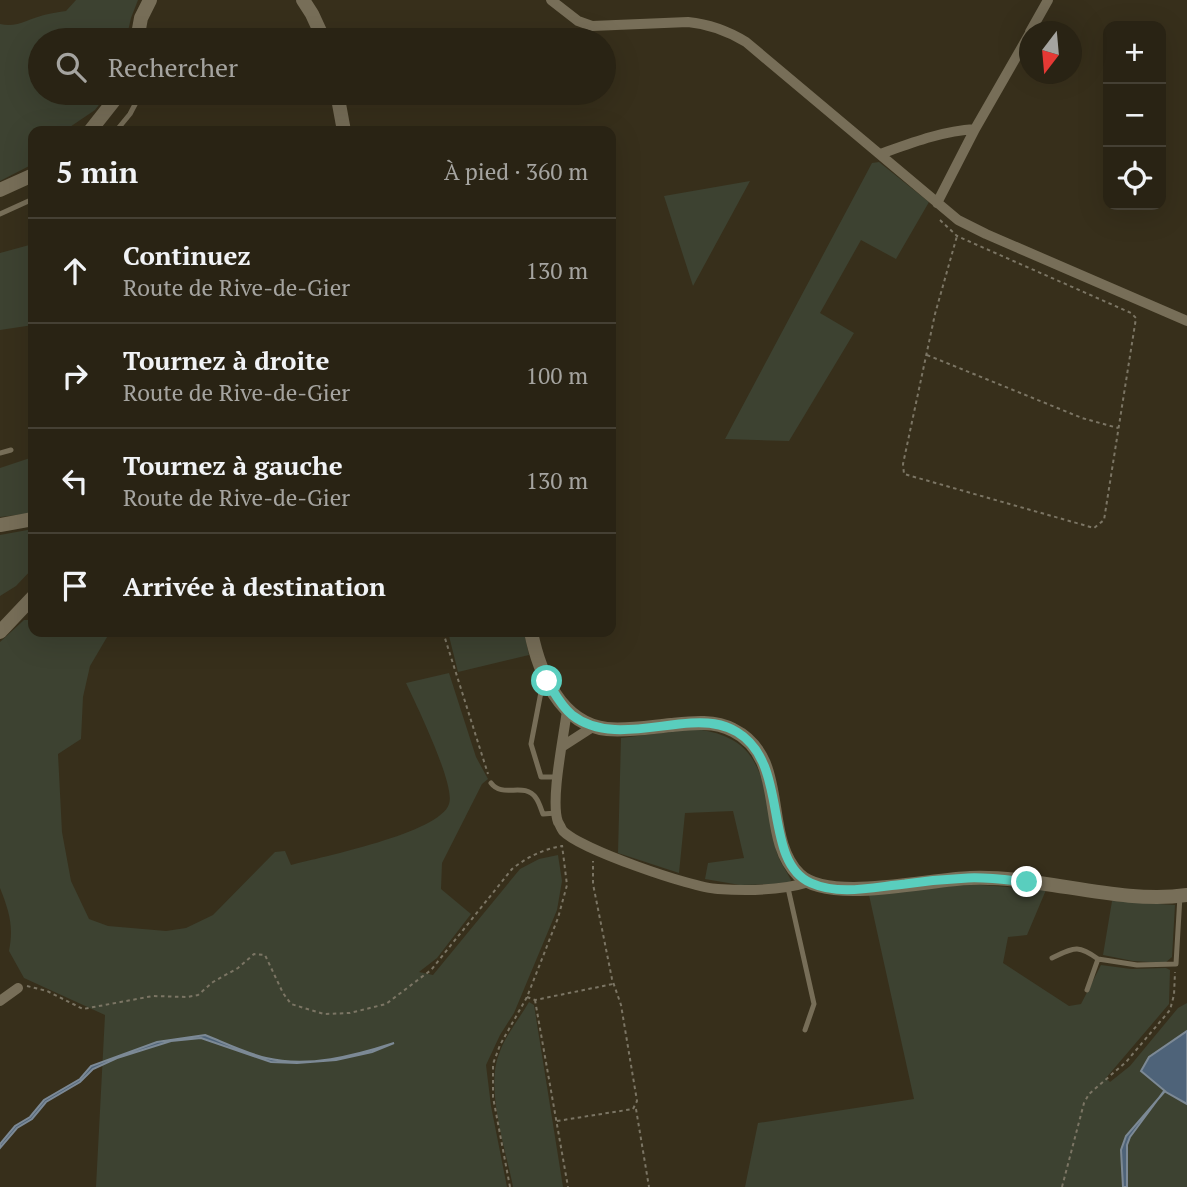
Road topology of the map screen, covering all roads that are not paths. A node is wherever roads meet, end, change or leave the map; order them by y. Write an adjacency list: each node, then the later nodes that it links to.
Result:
1 (150, 0): 6 (main road)
2 (303, 0): 7 (main road)
3 (551, 0): 16 (street)
4 (1048, 0): 5 (street)
5 (1036, 21)
6 (139, 28)
7 (318, 28)
8 (1019, 51): 15 (street)
9 (111, 105): 12 (main road)
10 (135, 105): 13 (lane)
11 (339, 105): 14 (main road)
12 (94, 126)
13 (120, 126)
14 (343, 126)
15 (975, 129): 16 (street); 20 (street)
16 (880, 155): 20 (street)
17 (28, 177): 18 (main road)
18 (0, 190)
19 (28, 201): 21 (lane)
20 (937, 203): 22 (street)
21 (0, 214)
22 (1187, 321)
23 (11, 450): 24 (lane)
24 (0, 453)
25 (28, 520): 26 (main road)
26 (0, 524)
27 (28, 602): 28 (main road)
28 (0, 632)
29 (532, 637): 30 (main road)
30 (548, 683): 31 (main road); 34 (lane)
31 (567, 710): 32 (main road); 33 (street)
32 (594, 726): 33 (street); 37 (main road)
33 (563, 746): 34 (street)
34 (558, 777): 36 (street)
35 (491, 783): 36 (lane)
36 (556, 813): 38 (street)
37 (809, 882): 38 (street); 39 (main road)
38 (788, 888): 45 (lane)
39 (1184, 895): 41 (lane)
40 (1052, 958): 41 (lane)
41 (1098, 959): 43 (lane)
42 (18, 988): 44 (street)
43 (1087, 990)
44 (0, 1001)
45 (805, 1030)

